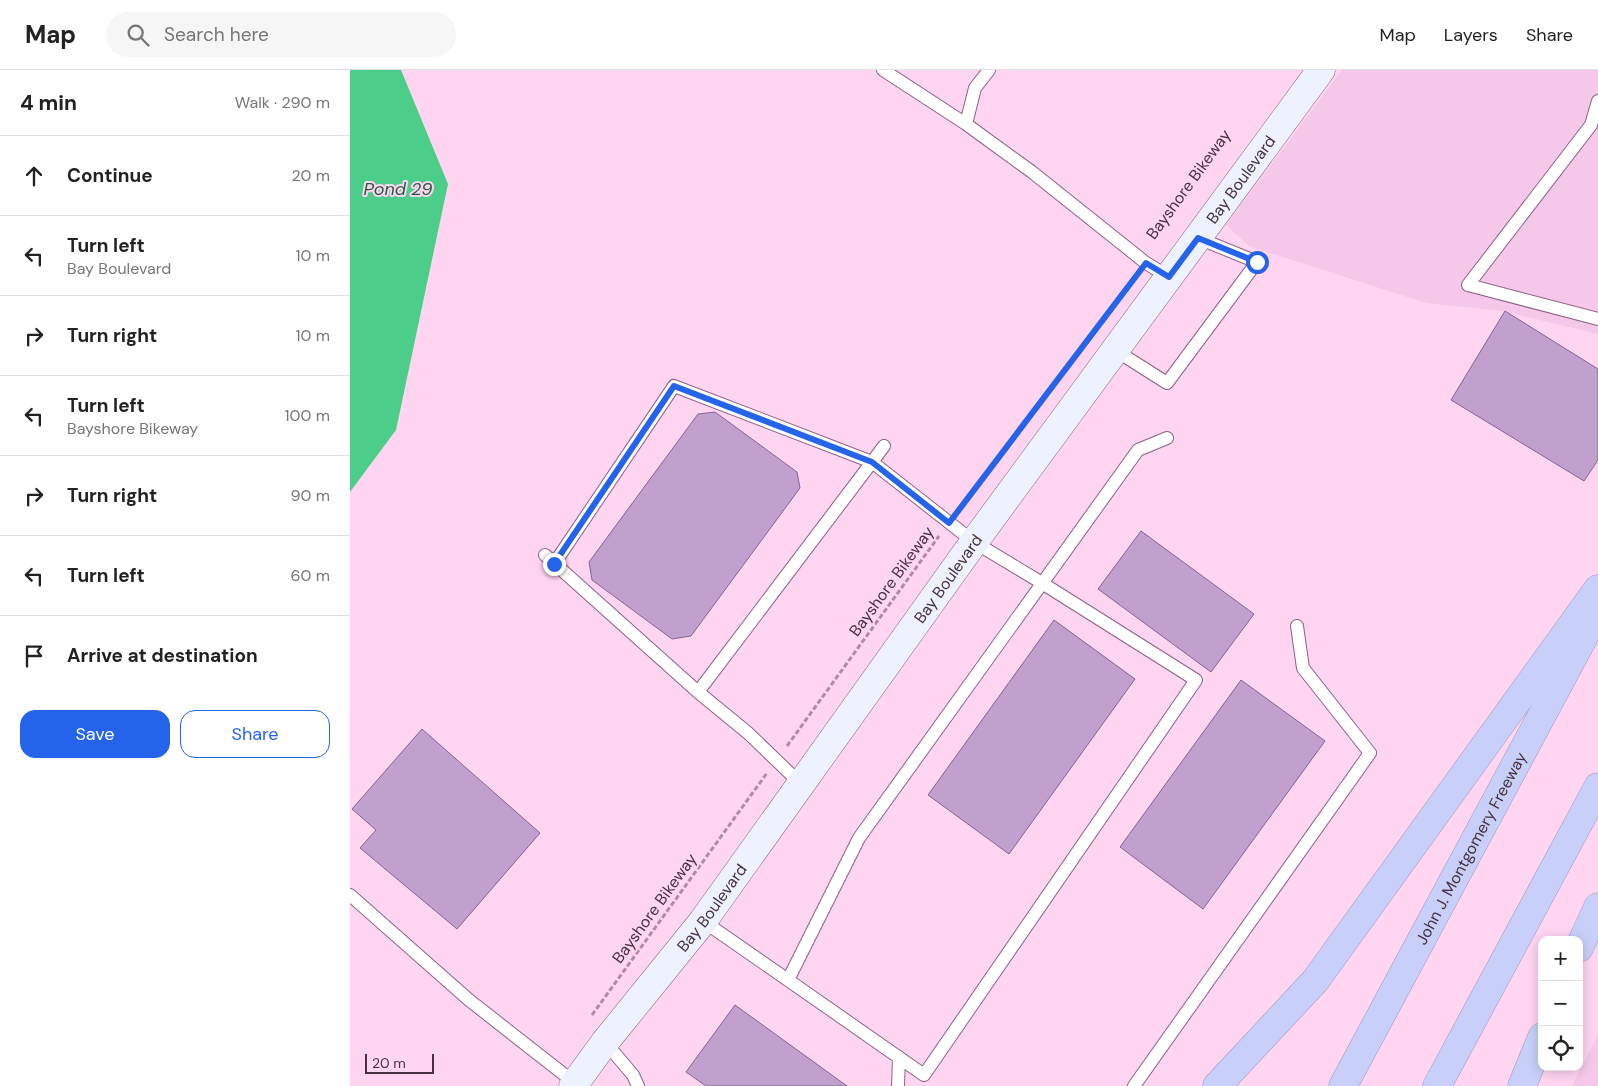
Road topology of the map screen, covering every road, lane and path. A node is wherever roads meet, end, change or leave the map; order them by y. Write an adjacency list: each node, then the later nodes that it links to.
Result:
1 (883, 70): 5 (lane)
2 (989, 70): 5 (lane)
3 (1320, 70): 6 (street, Bay Boulevard)
4 (1598, 101): 9 (lane)
5 (966, 124): 7 (lane)
6 (1198, 238): 8 (street, Bay Boulevard); 10 (lane)
7 (1146, 263): 8 (lane); 14 (path, Bayshore Bikeway)
8 (1169, 277): 10 (street, Bay Boulevard)
9 (1598, 318)
10 (1115, 350): 15 (street, Bay Boulevard)
11 (1167, 438): 16 (lane)
12 (884, 446): 13 (lane)
13 (872, 462): 14 (lane); 20 (lane); 20 (lane)
14 (949, 523): 15 (lane); 21 (path, Bayshore Bikeway)
15 (974, 542): 16 (lane); 22 (street, Bay Boulevard)
16 (1042, 583): 28 (lane); 32 (lane)
17 (1598, 589): 37 (highway)
18 (1598, 610): 38 (highway, John J. Montgomery Freeway)
19 (1297, 626): 36 (lane)
20 (698, 692): 21 (lane)
21 (776, 761): 22 (lane); 29 (path, Bayshore Bikeway)
22 (802, 784): 26 (street, Bay Boulevard)
23 (1598, 787): 39 (highway)
24 (350, 895): 33 (lane)
25 (1598, 907): 27 (highway)
26 (704, 921): 28 (lane); 30 (street, Bay Boulevard)
27 (1583, 939)
28 (788, 980): 32 (lane)
29 (590, 1018)
30 (606, 1042): 33 (street, Bay Boulevard); 34 (lane)
31 (1538, 1047): 40 (highway)
32 (899, 1058): 35 (lane)
33 (574, 1085)
34 (638, 1086)
35 (898, 1086)
36 (1134, 1086)
37 (1217, 1086)
38 (1342, 1086)
39 (1437, 1086)
40 (1522, 1086)

